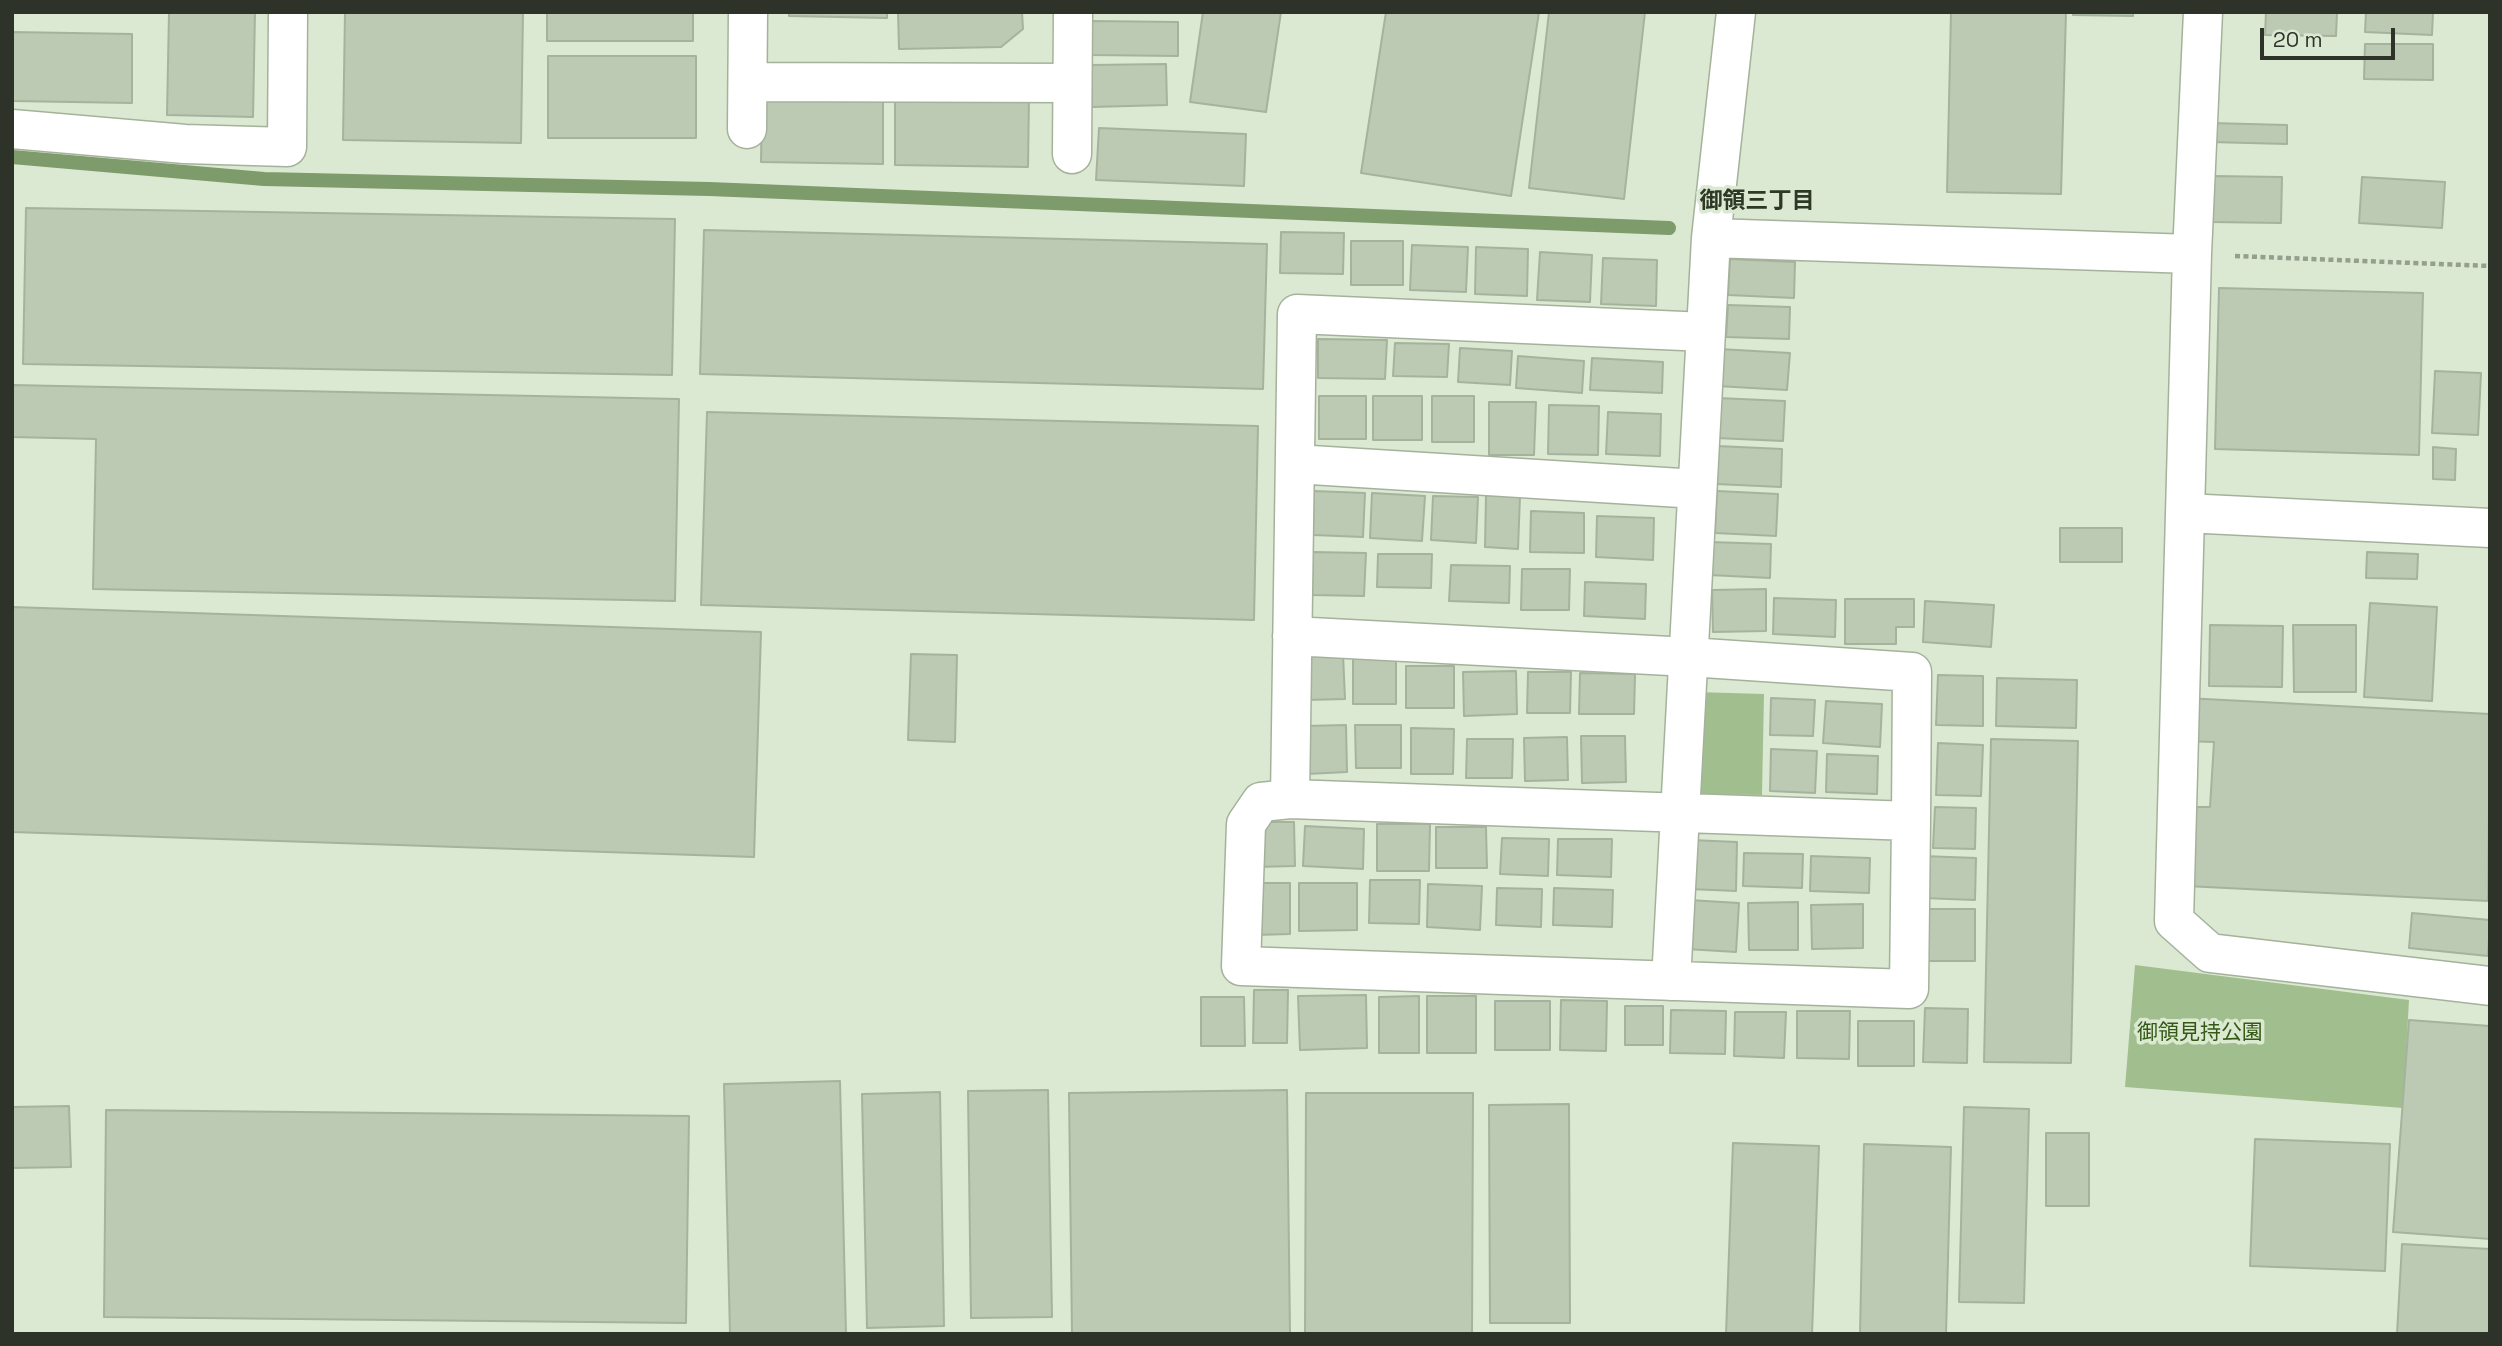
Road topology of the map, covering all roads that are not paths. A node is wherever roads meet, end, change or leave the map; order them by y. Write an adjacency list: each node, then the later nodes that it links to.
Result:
1 (288, 12): 8 (street)
2 (748, 12): 6 (street)
3 (1073, 12): 7 (street)
4 (1736, 12): 11 (street)
5 (2203, 12): 12 (street)
6 (748, 82): 7 (street); 9 (street)
7 (1072, 83): 10 (street)
8 (12, 129)
9 (747, 129)
10 (1072, 154)
11 (1711, 237): 12 (street); 13 (street)
12 (2192, 254): 16 (street)
13 (1706, 332): 14 (street); 15 (street)
14 (1295, 464): 15 (street); 18 (street)
15 (1698, 489): 19 (street)
16 (2185, 513): 17 (street); 24 (street)
17 (2490, 528)
18 (1292, 636): 19 (street); 20 (street)
19 (1689, 657): 21 (street); 22 (street)
20 (1290, 799): 21 (street); 23 (street)
21 (1680, 811): 22 (street); 23 (street)
22 (1910, 821): 23 (street)
23 (1671, 981)
24 (2490, 986)

